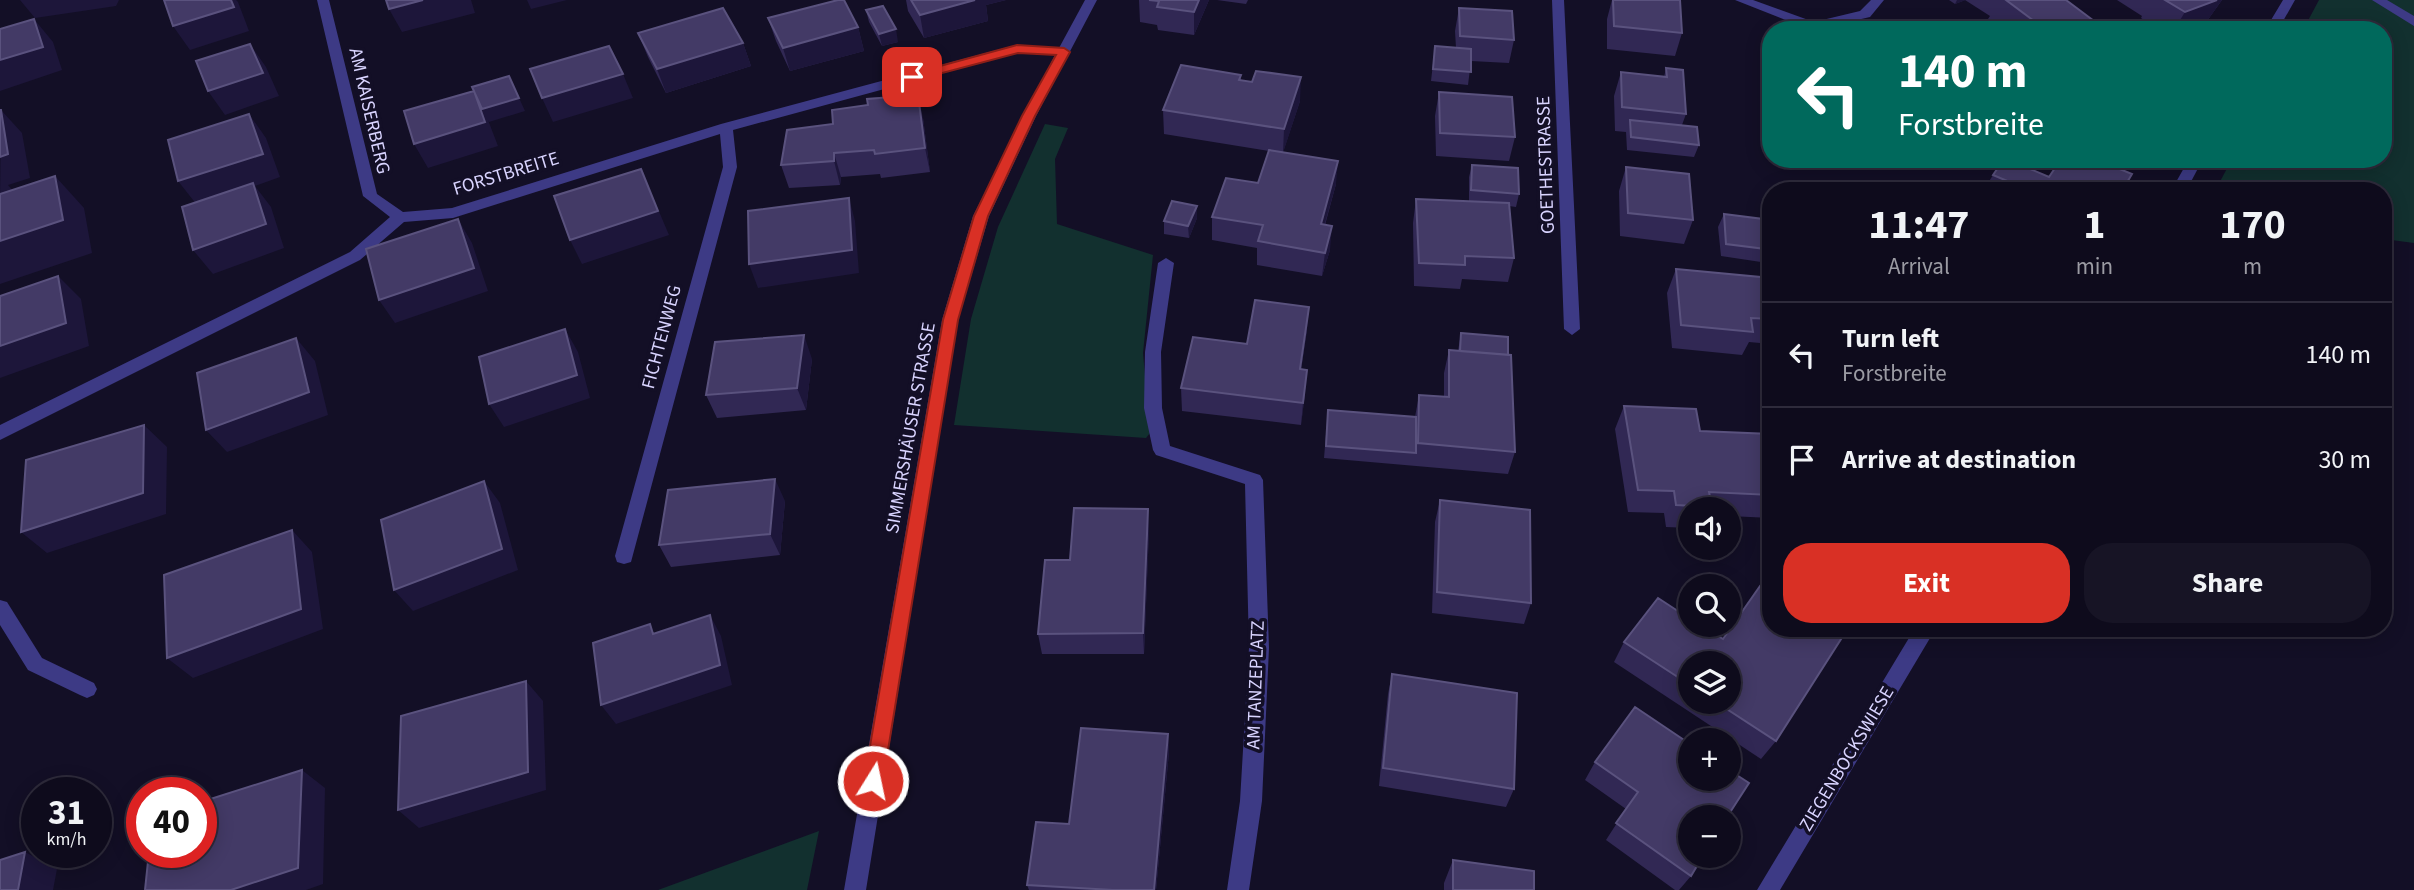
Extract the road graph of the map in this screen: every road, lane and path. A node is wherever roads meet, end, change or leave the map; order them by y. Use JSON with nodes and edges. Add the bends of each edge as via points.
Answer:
{"nodes":[{"id":1,"x":323,"y":0,"type":"edge"},
{"id":2,"x":1091,"y":0,"type":"edge"},
{"id":3,"x":1558,"y":0,"type":"edge"},
{"id":4,"x":1741,"y":0,"type":"edge"},
{"id":5,"x":1878,"y":0,"type":"edge"},
{"id":6,"x":2288,"y":0,"type":"edge"},
{"id":7,"x":2378,"y":0,"type":"edge"},
{"id":8,"x":1800,"y":21,"type":"edge"},
{"id":9,"x":1842,"y":21,"type":"edge"},
{"id":10,"x":2276,"y":21,"type":"edge"},
{"id":11,"x":2414,"y":22,"type":"edge"},
{"id":12,"x":1064,"y":52,"type":"junction"},
{"id":13,"x":726,"y":127,"type":"junction"},
{"id":14,"x":400,"y":217,"type":"junction"},
{"id":15,"x":1166,"y":263,"type":"dead end"},
{"id":16,"x":1572,"y":329,"type":"dead end"},
{"id":17,"x":0,"y":433,"type":"edge"},
{"id":18,"x":624,"y":556,"type":"dead end"},
{"id":19,"x":0,"y":608,"type":"edge"},
{"id":20,"x":1921,"y":637,"type":"edge"},
{"id":21,"x":87,"y":690,"type":"dead end"},
{"id":22,"x":855,"y":890,"type":"edge"},
{"id":23,"x":1238,"y":890,"type":"edge"},
{"id":24,"x":1768,"y":890,"type":"edge"}],
"edges":[{"from":1,"to":14,"type":"street","name":"AM KAISERBERG","via":[[370,196]]},
{"from":2,"to":12,"type":"street","name":"SIMMERSHÄUSER STRASSE"},
{"from":3,"to":16,"type":"street","name":"GOETHESTRASSE"},
{"from":4,"to":8,"type":"street"},
{"from":5,"to":9,"type":"street","via":[[1865,14]]},
{"from":6,"to":10,"type":"street"},
{"from":7,"to":11,"type":"street"},
{"from":12,"to":13,"type":"street","name":"FORSTBREITE","via":[[1017,49]]},
{"from":12,"to":22,"type":"street","name":"SIMMERSHÄUSER STRASSE","via":[[981,216],[950,320]]},
{"from":13,"to":14,"type":"street","name":"FORSTBREITE","via":[[453,212]]},
{"from":13,"to":18,"type":"street","name":"FICHTENWEG","via":[[730,167]]},
{"from":14,"to":17,"type":"street","via":[[355,256]]},
{"from":15,"to":23,"type":"street","name":"AM TANZEPLATZ","via":[[1153,352],[1153,408],[1162,450],[1254,480],[1259,648],[1251,801]]},
{"from":19,"to":21,"type":"street","via":[[35,664]]},
{"from":20,"to":24,"type":"street","name":"ZIEGENBOCKSWIESE"}]}
